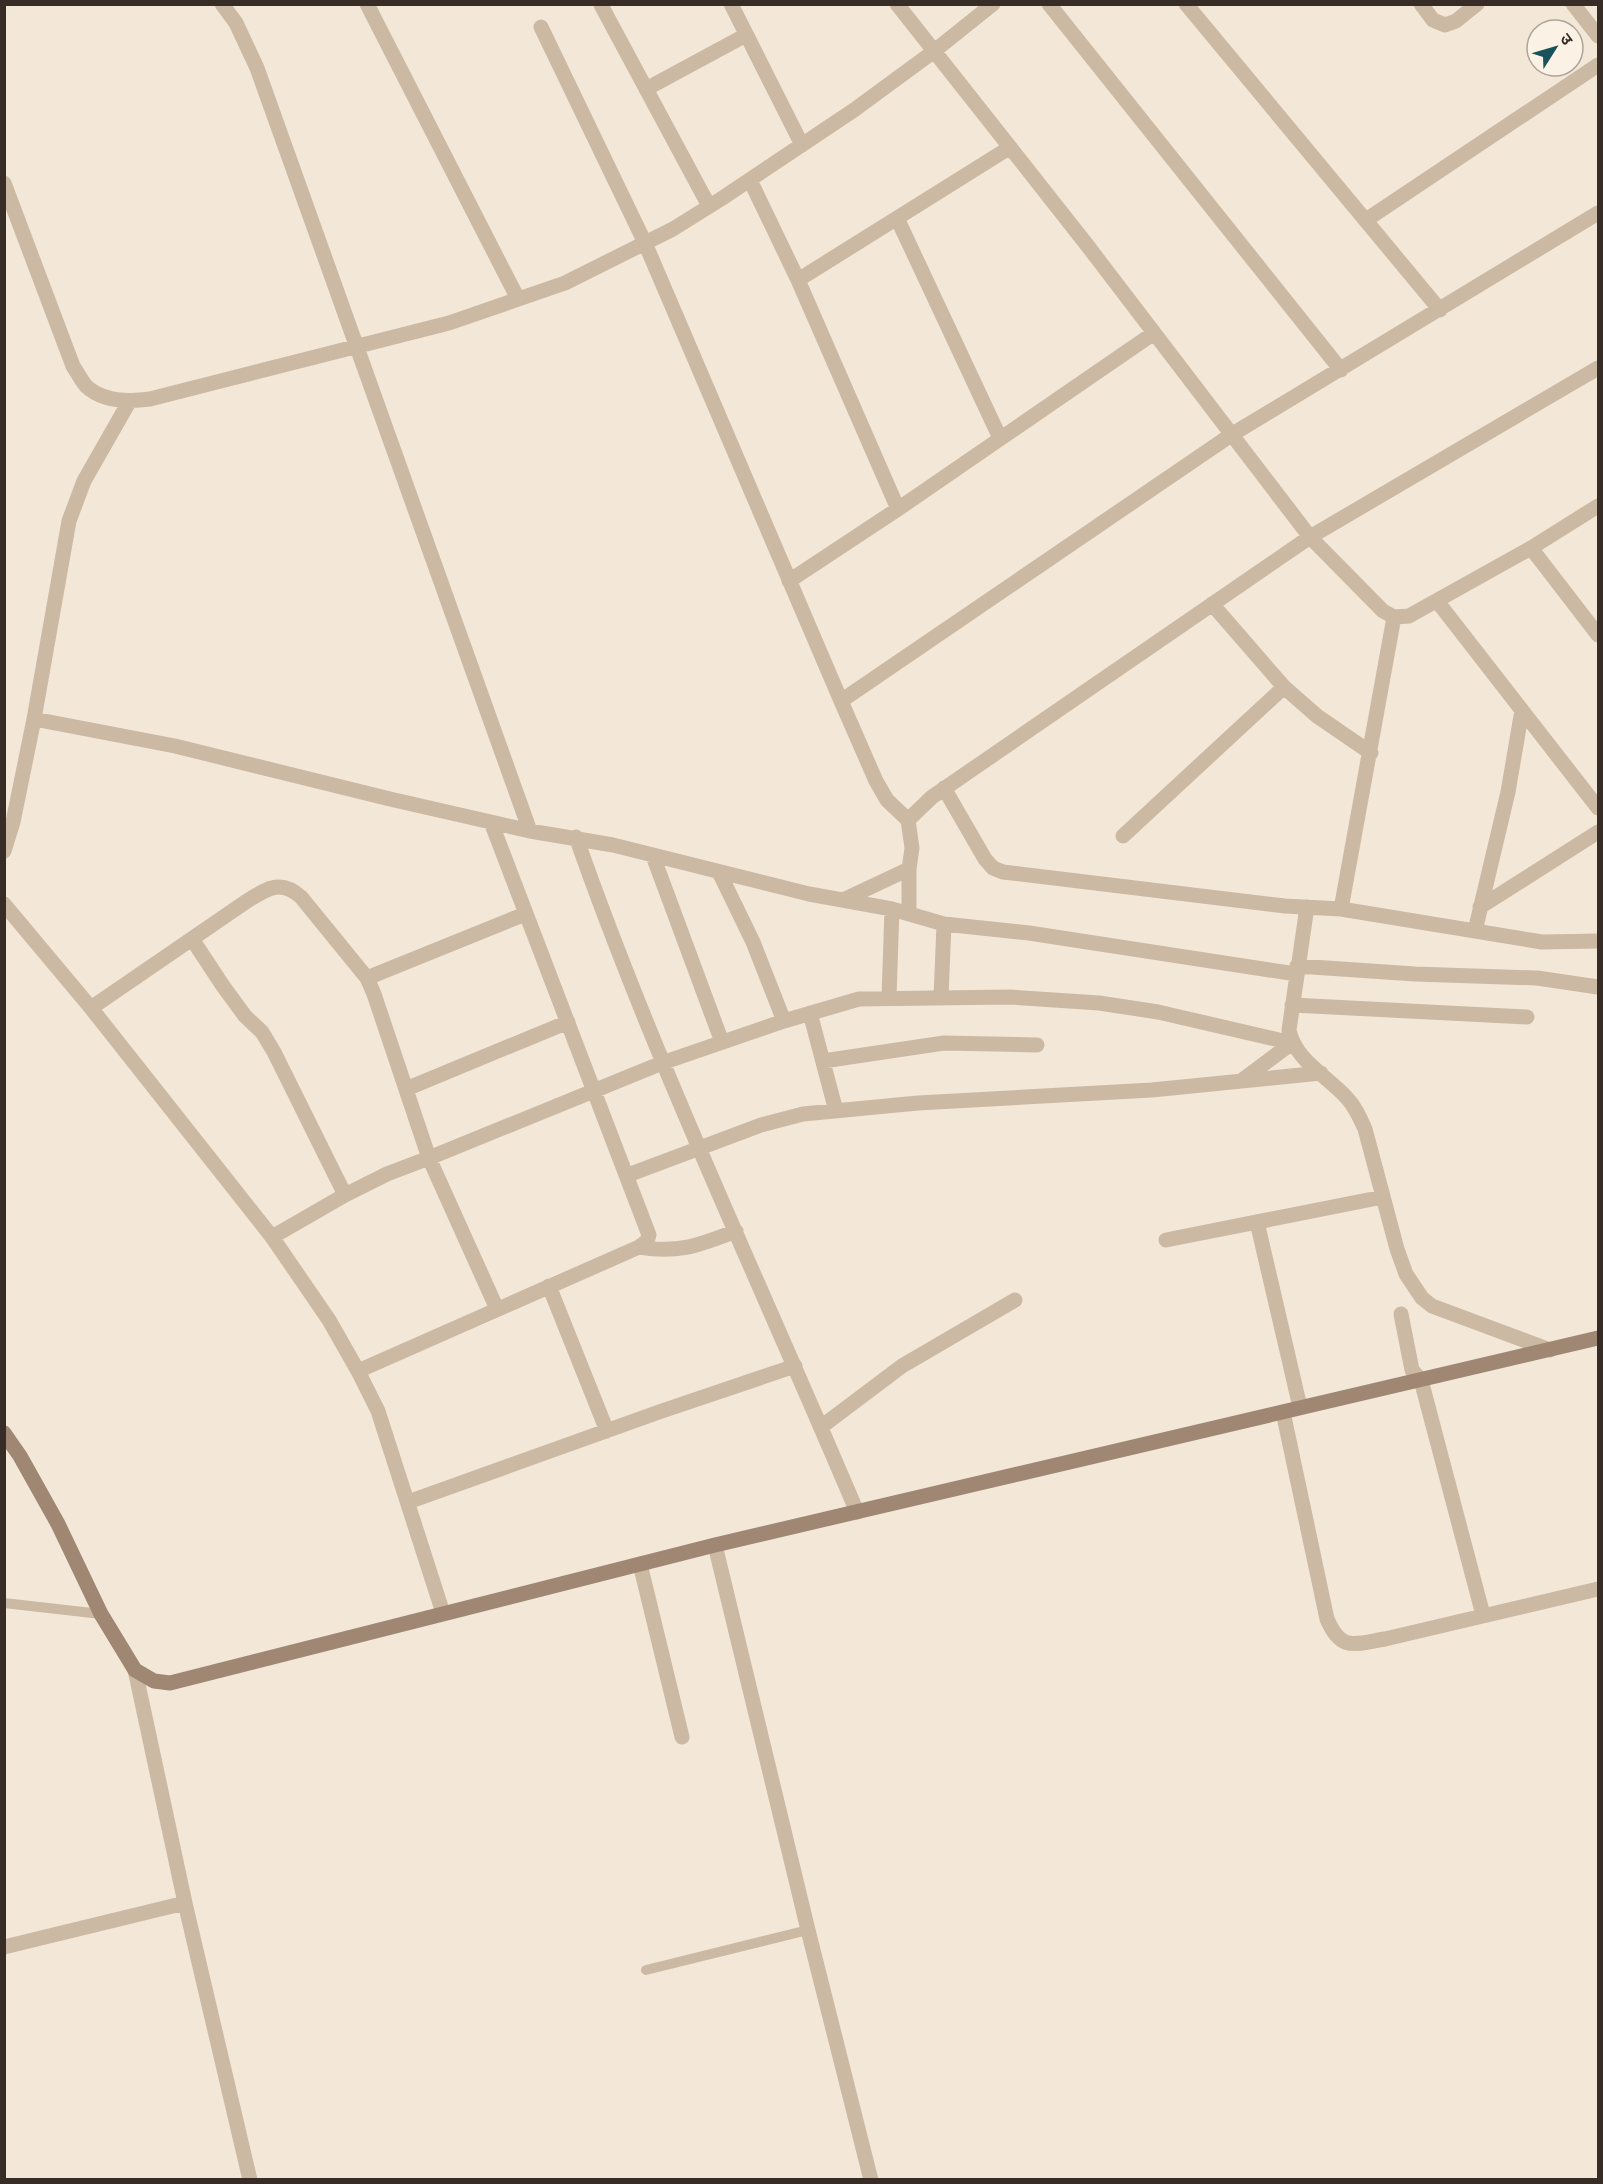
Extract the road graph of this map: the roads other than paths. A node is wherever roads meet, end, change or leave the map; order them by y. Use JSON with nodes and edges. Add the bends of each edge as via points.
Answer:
{"nodes":[{"id":1,"x":367,"y":4,"type":"edge"},
{"id":2,"x":601,"y":4,"type":"edge"},
{"id":3,"x":731,"y":4,"type":"edge"},
{"id":4,"x":897,"y":4,"type":"edge"},
{"id":5,"x":993,"y":4,"type":"edge"},
{"id":6,"x":1048,"y":4,"type":"edge"},
{"id":7,"x":1421,"y":4,"type":"edge"},
{"id":8,"x":1477,"y":4,"type":"edge"},
{"id":9,"x":1573,"y":4,"type":"edge"},
{"id":10,"x":1188,"y":5,"type":"edge"},
{"id":11,"x":230,"y":7,"type":"edge"},
{"id":12,"x":541,"y":27,"type":"dead end"},
{"id":13,"x":746,"y":35,"type":"junction"},
{"id":14,"x":1599,"y":36,"type":"edge"},
{"id":15,"x":933,"y":52,"type":"junction"},
{"id":16,"x":1599,"y":65,"type":"edge"},
{"id":17,"x":646,"y":89,"type":"junction"},
{"id":18,"x":802,"y":145,"type":"junction"},
{"id":19,"x":1009,"y":148,"type":"junction"},
{"id":20,"x":750,"y":180,"type":"junction"},
{"id":21,"x":4,"y":183,"type":"edge"},
{"id":22,"x":709,"y":206,"type":"junction"},
{"id":23,"x":1599,"y":213,"type":"edge"},
{"id":24,"x":897,"y":218,"type":"junction"},
{"id":25,"x":1366,"y":220,"type":"junction"},
{"id":26,"x":645,"y":243,"type":"junction"},
{"id":27,"x":798,"y":280,"type":"junction"},
{"id":28,"x":518,"y":299,"type":"junction"},
{"id":29,"x":1440,"y":310,"type":"junction"},
{"id":30,"x":1154,"y":333,"type":"junction"},
{"id":31,"x":357,"y":347,"type":"junction"},
{"id":32,"x":1599,"y":369,"type":"edge"},
{"id":33,"x":1341,"y":370,"type":"junction"},
{"id":34,"x":129,"y":402,"type":"junction"},
{"id":35,"x":1231,"y":435,"type":"junction"},
{"id":36,"x":1000,"y":438,"type":"junction"},
{"id":37,"x":1599,"y":506,"type":"edge"},
{"id":38,"x":898,"y":509,"type":"junction"},
{"id":39,"x":1310,"y":537,"type":"junction"},
{"id":40,"x":1531,"y":548,"type":"junction"},
{"id":41,"x":789,"y":581,"type":"junction"},
{"id":42,"x":1437,"y":601,"type":"junction"},
{"id":43,"x":1212,"y":604,"type":"junction"},
{"id":44,"x":1394,"y":617,"type":"junction"},
{"id":45,"x":1599,"y":635,"type":"edge"},
{"id":46,"x":1284,"y":687,"type":"junction"},
{"id":47,"x":841,"y":701,"type":"junction"},
{"id":48,"x":1522,"y":710,"type":"junction"},
{"id":49,"x":34,"y":719,"type":"junction"},
{"id":50,"x":1371,"y":753,"type":"junction"},
{"id":51,"x":944,"y":788,"type":"junction"},
{"id":52,"x":1599,"y":808,"type":"edge"},
{"id":53,"x":908,"y":820,"type":"junction"},
{"id":54,"x":491,"y":822,"type":"junction"},
{"id":55,"x":530,"y":831,"type":"junction"},
{"id":56,"x":1599,"y":832,"type":"edge"},
{"id":57,"x":1123,"y":836,"type":"dead end"},
{"id":58,"x":576,"y":837,"type":"junction"},
{"id":59,"x":4,"y":851,"type":"edge"},
{"id":60,"x":653,"y":856,"type":"junction"},
{"id":61,"x":909,"y":869,"type":"junction"},
{"id":62,"x":719,"y":872,"type":"junction"},
{"id":63,"x":843,"y":900,"type":"junction"},
{"id":64,"x":4,"y":904,"type":"edge"},
{"id":65,"x":1308,"y":907,"type":"junction"},
{"id":66,"x":1480,"y":907,"type":"junction"},
{"id":67,"x":892,"y":909,"type":"junction"},
{"id":68,"x":1341,"y":909,"type":"junction"},
{"id":69,"x":525,"y":914,"type":"junction"},
{"id":70,"x":909,"y":914,"type":"junction"},
{"id":71,"x":944,"y":924,"type":"junction"},
{"id":72,"x":1475,"y":931,"type":"junction"},
{"id":73,"x":192,"y":939,"type":"junction"},
{"id":74,"x":1599,"y":941,"type":"edge"},
{"id":75,"x":1297,"y":970,"type":"junction"},
{"id":76,"x":367,"y":978,"type":"junction"},
{"id":77,"x":1599,"y":987,"type":"edge"},
{"id":78,"x":889,"y":997,"type":"junction"},
{"id":79,"x":940,"y":997,"type":"junction"},
{"id":80,"x":1292,"y":1005,"type":"junction"},
{"id":81,"x":91,"y":1008,"type":"junction"},
{"id":82,"x":810,"y":1013,"type":"junction"},
{"id":83,"x":1527,"y":1017,"type":"dead end"},
{"id":84,"x":784,"y":1021,"type":"junction"},
{"id":85,"x":568,"y":1022,"type":"junction"},
{"id":86,"x":722,"y":1042,"type":"junction"},
{"id":87,"x":1292,"y":1043,"type":"junction"},
{"id":88,"x":1037,"y":1045,"type":"dead end"},
{"id":89,"x":823,"y":1061,"type":"junction"},
{"id":90,"x":662,"y":1063,"type":"junction"},
{"id":91,"x":1321,"y":1073,"type":"junction"},
{"id":92,"x":1241,"y":1081,"type":"junction"},
{"id":93,"x":406,"y":1089,"type":"junction"},
{"id":94,"x":594,"y":1090,"type":"junction"},
{"id":95,"x":836,"y":1111,"type":"junction"},
{"id":96,"x":698,"y":1148,"type":"junction"},
{"id":97,"x":429,"y":1158,"type":"junction"},
{"id":98,"x":628,"y":1175,"type":"junction"},
{"id":99,"x":345,"y":1195,"type":"junction"},
{"id":100,"x":1383,"y":1197,"type":"junction"},
{"id":101,"x":1257,"y":1222,"type":"junction"},
{"id":102,"x":736,"y":1231,"type":"junction"},
{"id":103,"x":272,"y":1237,"type":"junction"},
{"id":104,"x":1166,"y":1240,"type":"dead end"},
{"id":105,"x":639,"y":1247,"type":"junction"},
{"id":106,"x":549,"y":1286,"type":"junction"},
{"id":107,"x":1015,"y":1300,"type":"dead end"},
{"id":108,"x":497,"y":1309,"type":"junction"},
{"id":109,"x":1401,"y":1314,"type":"dead end"},
{"id":110,"x":1599,"y":1338,"type":"edge"},
{"id":111,"x":1550,"y":1350,"type":"junction"},
{"id":112,"x":795,"y":1366,"type":"junction"},
{"id":113,"x":358,"y":1371,"type":"junction"},
{"id":114,"x":1420,"y":1380,"type":"junction"},
{"id":115,"x":1300,"y":1407,"type":"junction"},
{"id":116,"x":1283,"y":1412,"type":"junction"},
{"id":117,"x":821,"y":1427,"type":"junction"},
{"id":118,"x":607,"y":1431,"type":"junction"},
{"id":119,"x":4,"y":1433,"type":"edge"},
{"id":120,"x":408,"y":1502,"type":"junction"},
{"id":121,"x":856,"y":1512,"type":"junction"},
{"id":122,"x":716,"y":1545,"type":"junction"},
{"id":123,"x":639,"y":1564,"type":"junction"},
{"id":124,"x":1599,"y":1589,"type":"edge"},
{"id":125,"x":4,"y":1603,"type":"edge"},
{"id":126,"x":443,"y":1613,"type":"junction"},
{"id":127,"x":101,"y":1614,"type":"junction"},
{"id":128,"x":1483,"y":1615,"type":"junction"},
{"id":129,"x":135,"y":1670,"type":"junction"},
{"id":130,"x":682,"y":1737,"type":"dead end"},
{"id":131,"x":185,"y":1903,"type":"junction"},
{"id":132,"x":808,"y":1930,"type":"junction"},
{"id":133,"x":4,"y":1947,"type":"edge"},
{"id":134,"x":646,"y":1970,"type":"dead end"},
{"id":135,"x":250,"y":2180,"type":"edge"},
{"id":136,"x":871,"y":2180,"type":"edge"}],
"edges":[{"from":1,"to":28,"type":"street"},
{"from":2,"to":17,"type":"street"},
{"from":3,"to":13,"type":"street"},
{"from":4,"to":15,"type":"street"},
{"from":5,"to":15,"type":"street"},
{"from":6,"to":33,"type":"street"},
{"from":7,"to":8,"type":"street","via":[[1434,20],[1445,25]]},
{"from":9,"to":14,"type":"street"},
{"from":10,"to":25,"type":"street"},
{"from":11,"to":31,"type":"street","via":[[257,68]]},
{"from":12,"to":26,"type":"street"},
{"from":13,"to":17,"type":"street"},
{"from":13,"to":18,"type":"street"},
{"from":15,"to":18,"type":"street"},
{"from":15,"to":19,"type":"street"},
{"from":16,"to":25,"type":"street"},
{"from":17,"to":22,"type":"street"},
{"from":18,"to":20,"type":"street"},
{"from":19,"to":24,"type":"street"},
{"from":19,"to":30,"type":"street"},
{"from":20,"to":22,"type":"street"},
{"from":20,"to":27,"type":"street"},
{"from":21,"to":34,"type":"street","via":[[72,366],[87,386],[111,399]]},
{"from":22,"to":26,"type":"street"},
{"from":23,"to":29,"type":"street"},
{"from":24,"to":27,"type":"street"},
{"from":24,"to":36,"type":"street"},
{"from":25,"to":29,"type":"street"},
{"from":26,"to":28,"type":"street","via":[[565,283]]},
{"from":26,"to":41,"type":"street"},
{"from":27,"to":38,"type":"street"},
{"from":28,"to":31,"type":"street","via":[[449,323]]},
{"from":29,"to":33,"type":"street"},
{"from":30,"to":35,"type":"street"},
{"from":30,"to":36,"type":"street"},
{"from":31,"to":34,"type":"street"},
{"from":31,"to":55,"type":"street"},
{"from":32,"to":39,"type":"street"},
{"from":33,"to":35,"type":"street"},
{"from":34,"to":49,"type":"street","via":[[84,482],[69,521]]},
{"from":35,"to":39,"type":"street"},
{"from":35,"to":47,"type":"street"},
{"from":36,"to":38,"type":"street"},
{"from":37,"to":40,"type":"street"},
{"from":38,"to":41,"type":"street"},
{"from":39,"to":43,"type":"street"},
{"from":39,"to":44,"type":"street","via":[[1372,601]]},
{"from":40,"to":42,"type":"street"},
{"from":40,"to":45,"type":"street"},
{"from":41,"to":47,"type":"street"},
{"from":42,"to":44,"type":"street","via":[[1409,616]]},
{"from":42,"to":48,"type":"street"},
{"from":43,"to":46,"type":"street"},
{"from":43,"to":51,"type":"street"},
{"from":44,"to":50,"type":"street"},
{"from":46,"to":50,"type":"street","via":[[1317,716]]},
{"from":46,"to":57,"type":"street"},
{"from":47,"to":53,"type":"street","via":[[876,781],[887,800]]},
{"from":48,"to":52,"type":"street"},
{"from":48,"to":66,"type":"street","via":[[1508,792]]},
{"from":49,"to":54,"type":"street","via":[[175,746]]},
{"from":49,"to":59,"type":"street"},
{"from":50,"to":68,"type":"street"},
{"from":51,"to":53,"type":"street"},
{"from":51,"to":65,"type":"street","via":[[984,859],[1003,872]]},
{"from":53,"to":61,"type":"street","via":[[912,848]]},
{"from":54,"to":55,"type":"street"},
{"from":54,"to":69,"type":"street"},
{"from":55,"to":58,"type":"street"},
{"from":56,"to":66,"type":"street"},
{"from":58,"to":60,"type":"street"},
{"from":58,"to":90,"type":"street"},
{"from":60,"to":62,"type":"street"},
{"from":60,"to":86,"type":"street"},
{"from":61,"to":63,"type":"street"},
{"from":61,"to":70,"type":"street"},
{"from":62,"to":63,"type":"street"},
{"from":62,"to":84,"type":"street","via":[[753,942]]},
{"from":63,"to":67,"type":"street"},
{"from":64,"to":81,"type":"street"},
{"from":65,"to":68,"type":"street"},
{"from":65,"to":75,"type":"street"},
{"from":66,"to":72,"type":"street"},
{"from":67,"to":70,"type":"street"},
{"from":67,"to":78,"type":"street"},
{"from":68,"to":72,"type":"street"},
{"from":69,"to":76,"type":"street"},
{"from":69,"to":85,"type":"street"},
{"from":70,"to":71,"type":"street"},
{"from":71,"to":75,"type":"street"},
{"from":71,"to":79,"type":"street"},
{"from":72,"to":74,"type":"street","via":[[1542,942]]},
{"from":73,"to":76,"type":"street","via":[[267,889],[291,888]]},
{"from":73,"to":81,"type":"street"},
{"from":73,"to":99,"type":"street","via":[[274,1052]]},
{"from":75,"to":77,"type":"street","via":[[1537,978]]},
{"from":75,"to":80,"type":"street"},
{"from":76,"to":93,"type":"street"},
{"from":78,"to":79,"type":"street"},
{"from":78,"to":82,"type":"street","via":[[859,999]]},
{"from":79,"to":87,"type":"street","via":[[1099,1004],[1158,1012]]},
{"from":80,"to":83,"type":"street"},
{"from":80,"to":87,"type":"street"},
{"from":81,"to":103,"type":"street"},
{"from":82,"to":84,"type":"street"},
{"from":82,"to":89,"type":"street"},
{"from":84,"to":86,"type":"street"},
{"from":85,"to":93,"type":"street"},
{"from":85,"to":94,"type":"street"},
{"from":86,"to":90,"type":"street"},
{"from":87,"to":91,"type":"street"},
{"from":87,"to":92,"type":"street"},
{"from":88,"to":89,"type":"street","via":[[944,1043]]},
{"from":89,"to":95,"type":"street"},
{"from":90,"to":94,"type":"street"},
{"from":90,"to":96,"type":"street"},
{"from":91,"to":92,"type":"street"},
{"from":91,"to":100,"type":"street","via":[[1346,1096],[1360,1116]]},
{"from":92,"to":95,"type":"street"},
{"from":93,"to":97,"type":"street"},
{"from":94,"to":97,"type":"street"},
{"from":94,"to":98,"type":"street"},
{"from":95,"to":96,"type":"street","via":[[802,1114]]},
{"from":96,"to":98,"type":"street"},
{"from":96,"to":102,"type":"street"},
{"from":97,"to":99,"type":"street"},
{"from":97,"to":108,"type":"street"},
{"from":98,"to":105,"type":"street","via":[[649,1235]]},
{"from":99,"to":103,"type":"street"},
{"from":100,"to":101,"type":"street"},
{"from":100,"to":111,"type":"street","via":[[1406,1274],[1422,1299]]},
{"from":101,"to":104,"type":"street"},
{"from":101,"to":115,"type":"street"},
{"from":102,"to":105,"type":"street","via":[[674,1250]]},
{"from":102,"to":112,"type":"street"},
{"from":103,"to":113,"type":"street","via":[[329,1320]]},
{"from":105,"to":106,"type":"street"},
{"from":106,"to":108,"type":"street"},
{"from":106,"to":118,"type":"street"},
{"from":107,"to":117,"type":"street","via":[[902,1366]]},
{"from":108,"to":113,"type":"street"},
{"from":109,"to":114,"type":"street","via":[[1412,1370]]},
{"from":110,"to":111,"type":"street"},
{"from":111,"to":114,"type":"street"},
{"from":112,"to":117,"type":"street"},
{"from":112,"to":118,"type":"street"},
{"from":113,"to":120,"type":"street","via":[[378,1412]]},
{"from":114,"to":115,"type":"street"},
{"from":114,"to":128,"type":"street"},
{"from":115,"to":116,"type":"street"},
{"from":116,"to":121,"type":"street"},
{"from":116,"to":128,"type":"street","via":[[1327,1619],[1337,1640],[1359,1644]]},
{"from":117,"to":121,"type":"street"},
{"from":118,"to":120,"type":"street"},
{"from":119,"to":127,"type":"street","via":[[58,1524]]},
{"from":120,"to":126,"type":"street"},
{"from":121,"to":122,"type":"street"},
{"from":122,"to":123,"type":"street"},
{"from":122,"to":132,"type":"street"},
{"from":123,"to":126,"type":"street"},
{"from":123,"to":130,"type":"street"},
{"from":124,"to":128,"type":"street"},
{"from":125,"to":127,"type":"lane"},
{"from":126,"to":129,"type":"street","via":[[170,1683],[154,1681]]},
{"from":127,"to":129,"type":"street"},
{"from":129,"to":131,"type":"street"},
{"from":131,"to":133,"type":"street"},
{"from":131,"to":135,"type":"street"},
{"from":132,"to":134,"type":"lane"},
{"from":132,"to":136,"type":"street"}]}
